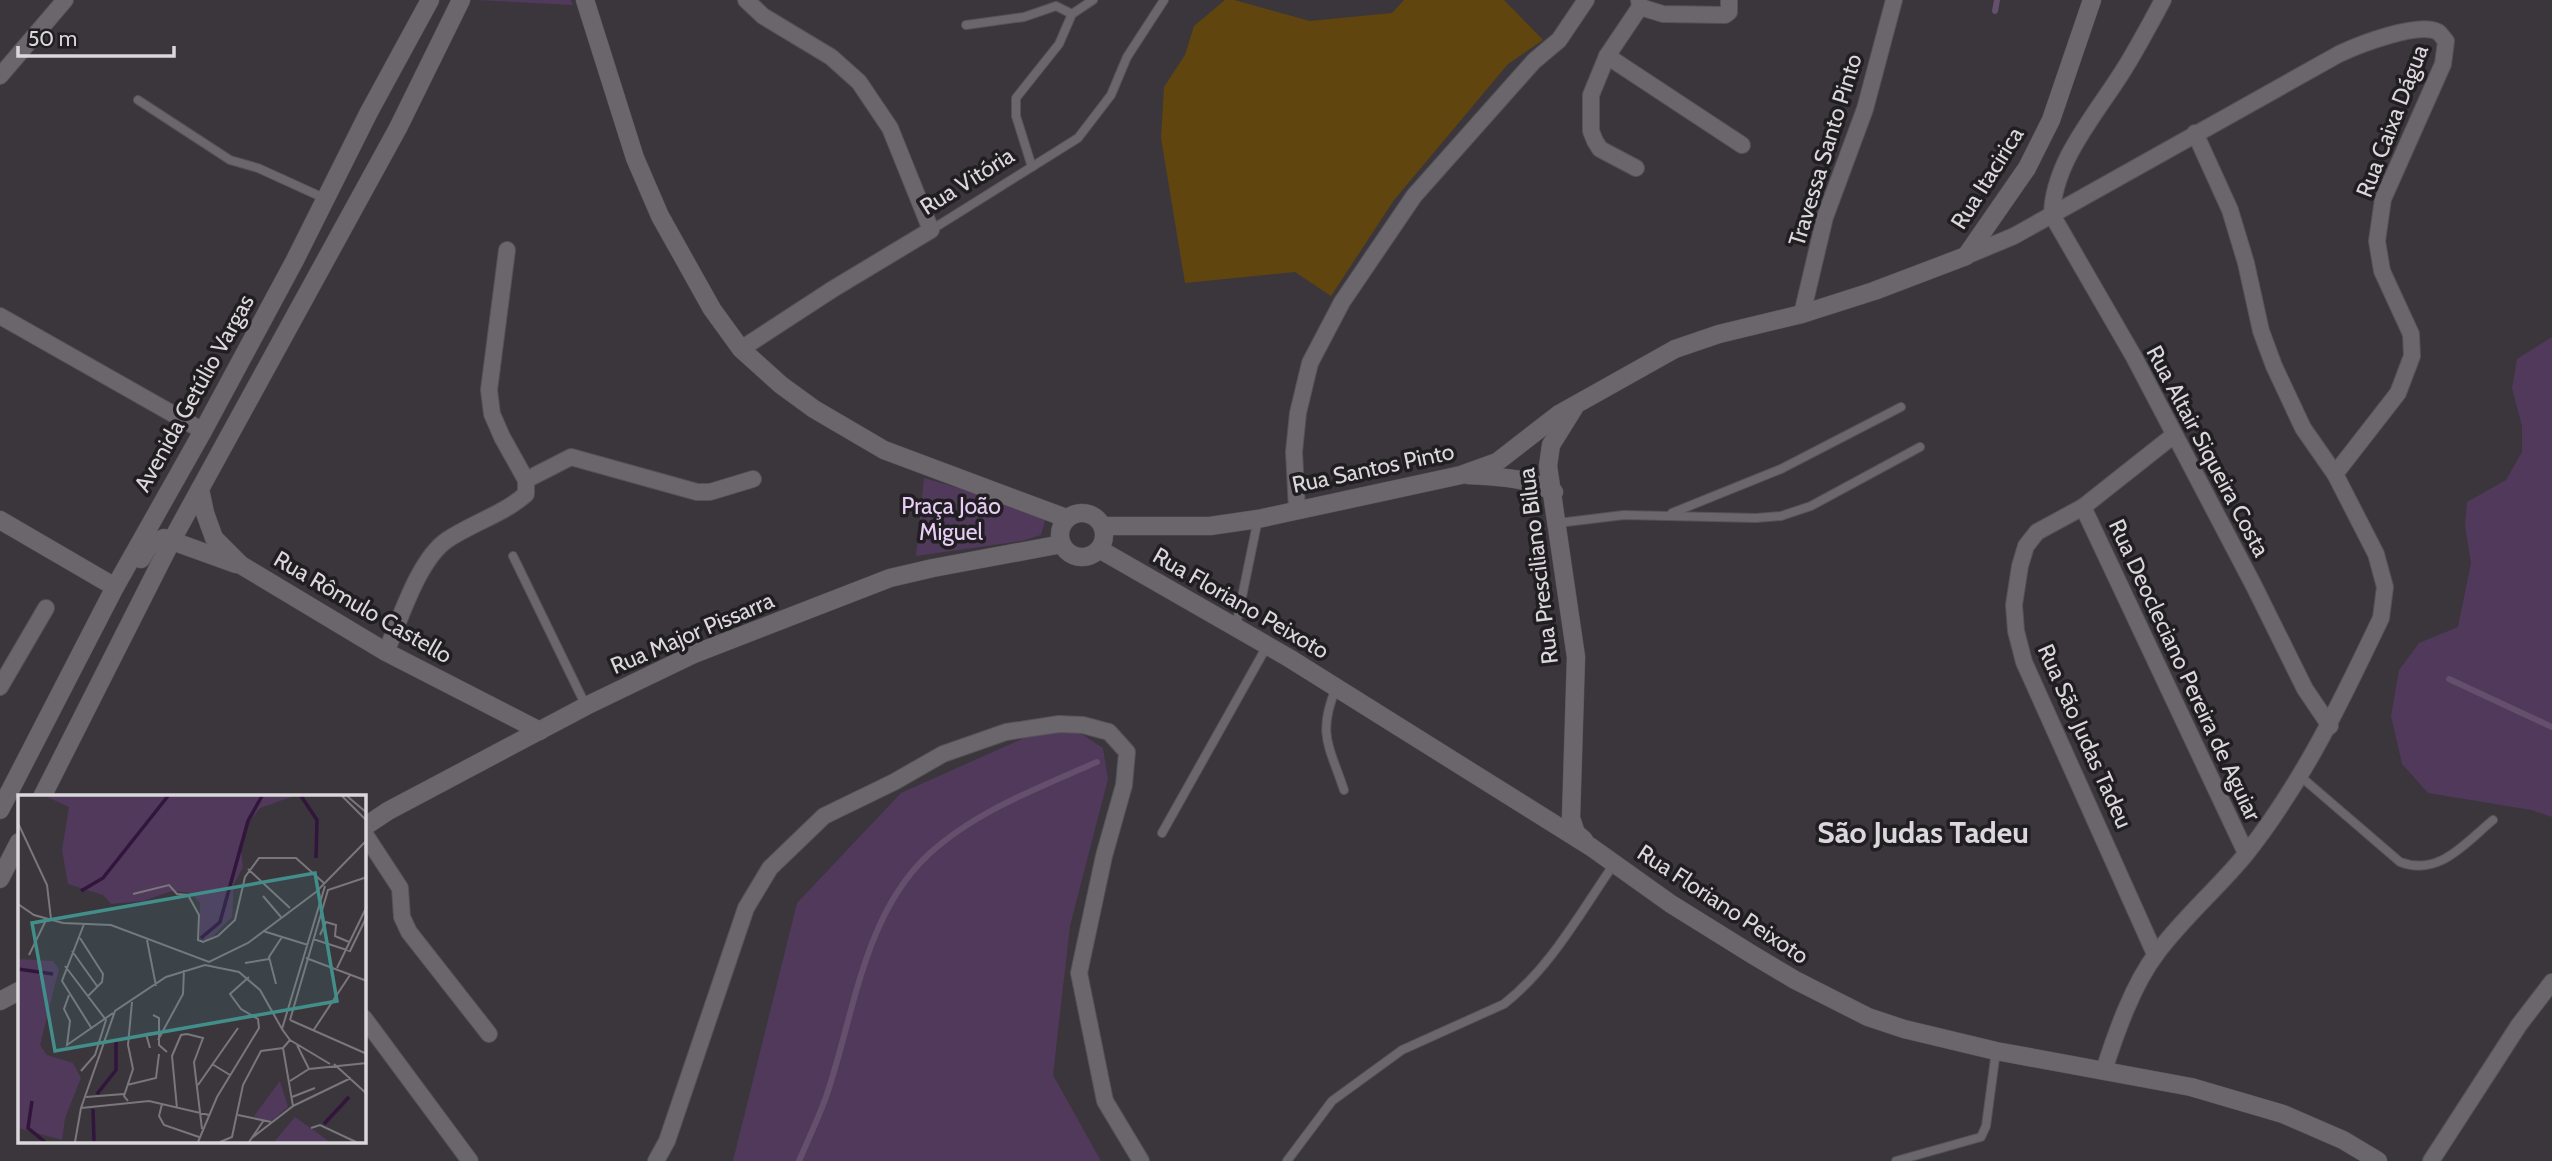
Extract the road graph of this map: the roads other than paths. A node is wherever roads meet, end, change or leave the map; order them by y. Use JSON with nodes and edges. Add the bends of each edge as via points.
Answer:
{"nodes":[{"id":1,"x":65,"y":0,"type":"edge"},
{"id":2,"x":430,"y":0,"type":"edge"},
{"id":3,"x":461,"y":0,"type":"edge"},
{"id":4,"x":585,"y":0,"type":"edge"},
{"id":5,"x":746,"y":0,"type":"edge"},
{"id":6,"x":1093,"y":0,"type":"edge"},
{"id":7,"x":1164,"y":0,"type":"edge"},
{"id":8,"x":1586,"y":0,"type":"edge"},
{"id":9,"x":1729,"y":0,"type":"edge"},
{"id":10,"x":1894,"y":0,"type":"edge"},
{"id":11,"x":2092,"y":0,"type":"edge"},
{"id":12,"x":2163,"y":0,"type":"edge"},
{"id":13,"x":1639,"y":4,"type":"edge"},
{"id":14,"x":1072,"y":14,"type":"junction"},
{"id":15,"x":966,"y":25,"type":"dead end"},
{"id":16,"x":1606,"y":56,"type":"junction"},
{"id":17,"x":0,"y":76,"type":"edge"},
{"id":18,"x":138,"y":100,"type":"dead end"},
{"id":19,"x":369,"y":113,"type":"junction"},
{"id":20,"x":398,"y":128,"type":"junction"},
{"id":21,"x":2194,"y":133,"type":"junction"},
{"id":22,"x":1742,"y":145,"type":"dead end"},
{"id":23,"x":1032,"y":167,"type":"junction"},
{"id":24,"x":1636,"y":168,"type":"dead end"},
{"id":25,"x":326,"y":199,"type":"junction"},
{"id":26,"x":2052,"y":215,"type":"junction"},
{"id":27,"x":931,"y":230,"type":"junction"},
{"id":28,"x":507,"y":250,"type":"dead end"},
{"id":29,"x":1966,"y":256,"type":"junction"},
{"id":30,"x":1802,"y":314,"type":"junction"},
{"id":31,"x":0,"y":317,"type":"edge"},
{"id":32,"x":741,"y":349,"type":"junction"},
{"id":33,"x":1576,"y":405,"type":"junction"},
{"id":34,"x":1901,"y":407,"type":"dead end"},
{"id":35,"x":203,"y":431,"type":"junction"},
{"id":36,"x":2174,"y":435,"type":"junction"},
{"id":37,"x":1920,"y":447,"type":"dead end"},
{"id":38,"x":2335,"y":474,"type":"junction"},
{"id":39,"x":1461,"y":475,"type":"junction"},
{"id":40,"x":753,"y":479,"type":"dead end"},
{"id":41,"x":526,"y":480,"type":"junction"},
{"id":42,"x":200,"y":489,"type":"junction"},
{"id":43,"x":1554,"y":492,"type":"junction"},
{"id":44,"x":2083,"y":507,"type":"junction"},
{"id":45,"x":1297,"y":509,"type":"junction"},
{"id":46,"x":1667,"y":515,"type":"junction"},
{"id":47,"x":1066,"y":518,"type":"junction"},
{"id":48,"x":1258,"y":519,"type":"junction"},
{"id":49,"x":0,"y":520,"type":"edge"},
{"id":50,"x":1558,"y":523,"type":"junction"},
{"id":51,"x":1103,"y":526,"type":"junction"},
{"id":52,"x":172,"y":540,"type":"junction"},
{"id":53,"x":1062,"y":544,"type":"junction"},
{"id":54,"x":1099,"y":549,"type":"junction"},
{"id":55,"x":513,"y":556,"type":"dead end"},
{"id":56,"x":241,"y":565,"type":"junction"},
{"id":57,"x":115,"y":587,"type":"junction"},
{"id":58,"x":46,"y":608,"type":"dead end"},
{"id":59,"x":1235,"y":627,"type":"junction"},
{"id":60,"x":1268,"y":646,"type":"junction"},
{"id":61,"x":386,"y":652,"type":"junction"},
{"id":62,"x":0,"y":687,"type":"edge"},
{"id":63,"x":1336,"y":688,"type":"junction"},
{"id":64,"x":586,"y":706,"type":"junction"},
{"id":65,"x":502,"y":713,"type":"junction"},
{"id":66,"x":2330,"y":726,"type":"junction"},
{"id":67,"x":540,"y":732,"type":"junction"},
{"id":68,"x":500,"y":752,"type":"junction"},
{"id":69,"x":2300,"y":776,"type":"junction"},
{"id":70,"x":1572,"y":788,"type":"junction"},
{"id":71,"x":1344,"y":790,"type":"dead end"},
{"id":72,"x":43,"y":795,"type":"edge"},
{"id":73,"x":0,"y":810,"type":"edge"},
{"id":74,"x":1531,"y":810,"type":"junction"},
{"id":75,"x":2493,"y":820,"type":"dead end"},
{"id":76,"x":366,"y":826,"type":"edge"},
{"id":77,"x":1162,"y":833,"type":"dead end"},
{"id":78,"x":366,"y":836,"type":"edge"},
{"id":79,"x":18,"y":844,"type":"edge"},
{"id":80,"x":1591,"y":847,"type":"junction"},
{"id":81,"x":2246,"y":853,"type":"junction"},
{"id":82,"x":1614,"y":863,"type":"junction"},
{"id":83,"x":0,"y":879,"type":"edge"},
{"id":84,"x":2155,"y":954,"type":"junction"},
{"id":85,"x":2552,"y":982,"type":"edge"},
{"id":86,"x":366,"y":1021,"type":"edge"},
{"id":87,"x":489,"y":1034,"type":"dead end"},
{"id":88,"x":1996,"y":1051,"type":"junction"},
{"id":89,"x":2104,"y":1070,"type":"junction"},
{"id":90,"x":470,"y":1161,"type":"edge"},
{"id":91,"x":656,"y":1161,"type":"edge"},
{"id":92,"x":1141,"y":1161,"type":"edge"},
{"id":93,"x":1287,"y":1161,"type":"edge"},
{"id":94,"x":1896,"y":1161,"type":"edge"},
{"id":95,"x":2378,"y":1161,"type":"edge"},
{"id":96,"x":2431,"y":1161,"type":"edge"}],
"edges":[{"from":1,"to":17,"type":"street"},
{"from":2,"to":19,"type":"street","name":"Avenida Getúlio Vargas"},
{"from":3,"to":20,"type":"street"},
{"from":4,"to":32,"type":"street","via":[[635,158],[660,216],[712,309]]},
{"from":5,"to":27,"type":"street","via":[[763,16],[831,57],[859,82],[890,128]]},
{"from":6,"to":14,"type":"lane"},
{"from":7,"to":23,"type":"lane","name":"Rua Vitória","via":[[1127,57],[1111,95],[1090,123],[1078,138]]},
{"from":8,"to":45,"type":"street","via":[[1559,40],[1534,61],[1414,196],[1342,303],[1310,363],[1298,413],[1294,452]]},
{"from":9,"to":13,"type":"street","via":[[1725,15],[1663,14]]},
{"from":10,"to":30,"type":"street","name":"Travessa Santo Pinto","via":[[1865,108],[1825,217]]},
{"from":11,"to":29,"type":"street","name":"Rua Itacirica","via":[[2051,120],[2027,168]]},
{"from":12,"to":26,"type":"street","via":[[2059,177]]},
{"from":13,"to":16,"type":"street"},
{"from":14,"to":15,"type":"lane","via":[[1056,6],[1024,17]]},
{"from":14,"to":23,"type":"lane","via":[[1059,44],[1016,98],[1016,116]]},
{"from":16,"to":22,"type":"street"},
{"from":16,"to":24,"type":"street","via":[[1591,95],[1591,131],[1600,149]]},
{"from":18,"to":25,"type":"lane","via":[[230,160]]},
{"from":19,"to":20,"type":"street"},
{"from":19,"to":25,"type":"street","name":"Avenida Getúlio Vargas"},
{"from":20,"to":42,"type":"street"},
{"from":21,"to":26,"type":"street","name":"Rua Caixa Dágua"},
{"from":21,"to":38,"type":"street","via":[[2230,210],[2274,366],[2303,428]]},
{"from":21,"to":38,"type":"street","name":"Rua Caixa Dágua","via":[[2369,40],[2425,29],[2437,31],[2446,40],[2443,64],[2383,199],[2377,241],[2382,271],[2411,334],[2412,356],[2398,393]]},
{"from":23,"to":27,"type":"lane","name":"Rua Vitória"},
{"from":25,"to":35,"type":"street","name":"Avenida Getúlio Vargas"},
{"from":26,"to":29,"type":"street","name":"Rua Caixa Dágua"},
{"from":26,"to":36,"type":"street","name":"Rua Altair Siqueira Costa"},
{"from":27,"to":32,"type":"street","name":"Rua Vitória"},
{"from":28,"to":41,"type":"street","via":[[489,390],[492,414]]},
{"from":29,"to":30,"type":"street","name":"Rua Itacirica"},
{"from":30,"to":33,"type":"street","via":[[1675,349]]},
{"from":31,"to":35,"type":"street"},
{"from":32,"to":47,"type":"street","via":[[814,410],[884,450]]},
{"from":33,"to":39,"type":"street","name":"Rua Santos Pinto","via":[[1496,462]]},
{"from":33,"to":43,"type":"street","name":"Rua Presciliano Bilua","via":[[1551,445],[1548,466]]},
{"from":34,"to":46,"type":"lane","via":[[1781,469]]},
{"from":35,"to":57,"type":"street","name":"Avenida Getúlio Vargas"},
{"from":36,"to":44,"type":"street","name":"Rua São Judas Tadeu"},
{"from":36,"to":66,"type":"street","name":"Rua Altair Siqueira Costa","via":[[2305,689]]},
{"from":37,"to":46,"type":"lane","via":[[1811,506],[1781,516]]},
{"from":38,"to":66,"type":"street","via":[[2376,554],[2385,587],[2381,618]]},
{"from":39,"to":43,"type":"street","via":[[1519,478]]},
{"from":39,"to":45,"type":"street","name":"Rua Santos Pinto"},
{"from":40,"to":41,"type":"street","via":[[697,492],[571,457]]},
{"from":41,"to":61,"type":"street","via":[[526,494],[521,499],[434,552]]},
{"from":42,"to":52,"type":"street"},
{"from":42,"to":56,"type":"street","name":"Rua Rômulo Castello","via":[[214,538]]},
{"from":43,"to":50,"type":"street","name":"Rua Presciliano Bilua"},
{"from":44,"to":81,"type":"street","name":"Rua Deocleciano Pereira de Aguiar"},
{"from":44,"to":84,"type":"street","name":"Rua São Judas Tadeu","via":[[2037,532],[2026,545],[2014,605],[2016,631],[2024,662]]},
{"from":45,"to":48,"type":"street","name":"Rua Santos Pinto"},
{"from":46,"to":50,"type":"lane"},
{"from":47,"to":51,"type":"street","via":[[1079,512],[1093,515]]},
{"from":47,"to":53,"type":"street","via":[[1059,535]]},
{"from":48,"to":51,"type":"street","name":"Rua Santos Pinto","via":[[1210,526]]},
{"from":48,"to":59,"type":"lane"},
{"from":49,"to":57,"type":"street"},
{"from":50,"to":70,"type":"street","name":"Rua Presciliano Bilua","via":[[1576,657]]},
{"from":51,"to":54,"type":"street"},
{"from":52,"to":56,"type":"street"},
{"from":52,"to":57,"type":"street","via":[[150,544]]},
{"from":52,"to":72,"type":"street"},
{"from":53,"to":54,"type":"street","via":[[1079,557]]},
{"from":53,"to":64,"type":"street","name":"Rua Major Pissarra","via":[[890,578],[694,654]]},
{"from":54,"to":59,"type":"street","name":"Rua Floriano Peixoto"},
{"from":55,"to":64,"type":"lane"},
{"from":56,"to":61,"type":"street","name":"Rua Rômulo Castello"},
{"from":57,"to":73,"type":"street","name":"Avenida Getúlio Vargas"},
{"from":58,"to":62,"type":"street"},
{"from":59,"to":60,"type":"street","name":"Rua Floriano Peixoto"},
{"from":60,"to":63,"type":"street","name":"Rua Floriano Peixoto"},
{"from":60,"to":77,"type":"lane"},
{"from":61,"to":65,"type":"street","name":"Rua Rômulo Castello"},
{"from":63,"to":71,"type":"lane","via":[[1325,724],[1326,738]]},
{"from":63,"to":74,"type":"street","name":"Rua Floriano Peixoto"},
{"from":64,"to":67,"type":"street","name":"Rua Major Pissarra"},
{"from":65,"to":67,"type":"street","name":"Rua Rômulo Castello"},
{"from":65,"to":68,"type":"street","via":[[509,734]]},
{"from":66,"to":69,"type":"street"},
{"from":67,"to":68,"type":"street","name":"Rua Major Pissarra"},
{"from":68,"to":76,"type":"street","name":"Rua Major Pissarra"},
{"from":69,"to":75,"type":"lane","via":[[2400,862],[2412,867],[2428,867],[2451,856]]},
{"from":69,"to":81,"type":"street"},
{"from":70,"to":74,"type":"street","via":[[1552,811]]},
{"from":70,"to":80,"type":"street","name":"Rua Presciliano Bilua","via":[[1573,826]]},
{"from":74,"to":80,"type":"street","name":"Rua Floriano Peixoto"},
{"from":78,"to":87,"type":"street","via":[[400,888],[402,917],[409,932]]},
{"from":79,"to":83,"type":"street"},
{"from":80,"to":82,"type":"street","name":"Rua Floriano Peixoto"},
{"from":81,"to":84,"type":"street"},
{"from":82,"to":88,"type":"street","name":"Rua Floriano Peixoto","via":[[1753,955],[1868,1017]]},
{"from":82,"to":93,"type":"lane","via":[[1542,969],[1516,995],[1402,1051],[1332,1101]]},
{"from":84,"to":89,"type":"street"},
{"from":85,"to":96,"type":"street"},
{"from":86,"to":90,"type":"street"},
{"from":88,"to":89,"type":"street","name":"Rua Floriano Peixoto"},
{"from":88,"to":94,"type":"lane","via":[[1981,1137]]},
{"from":89,"to":95,"type":"street","name":"Rua Floriano Peixoto","via":[[2191,1087],[2283,1114]]},
{"from":91,"to":92,"type":"street","via":[[667,1141],[746,908],[770,869],[824,816],[943,754],[1006,732],[1059,724],[1109,732],[1127,752],[1124,785],[1079,972],[1105,1101]]}]}
